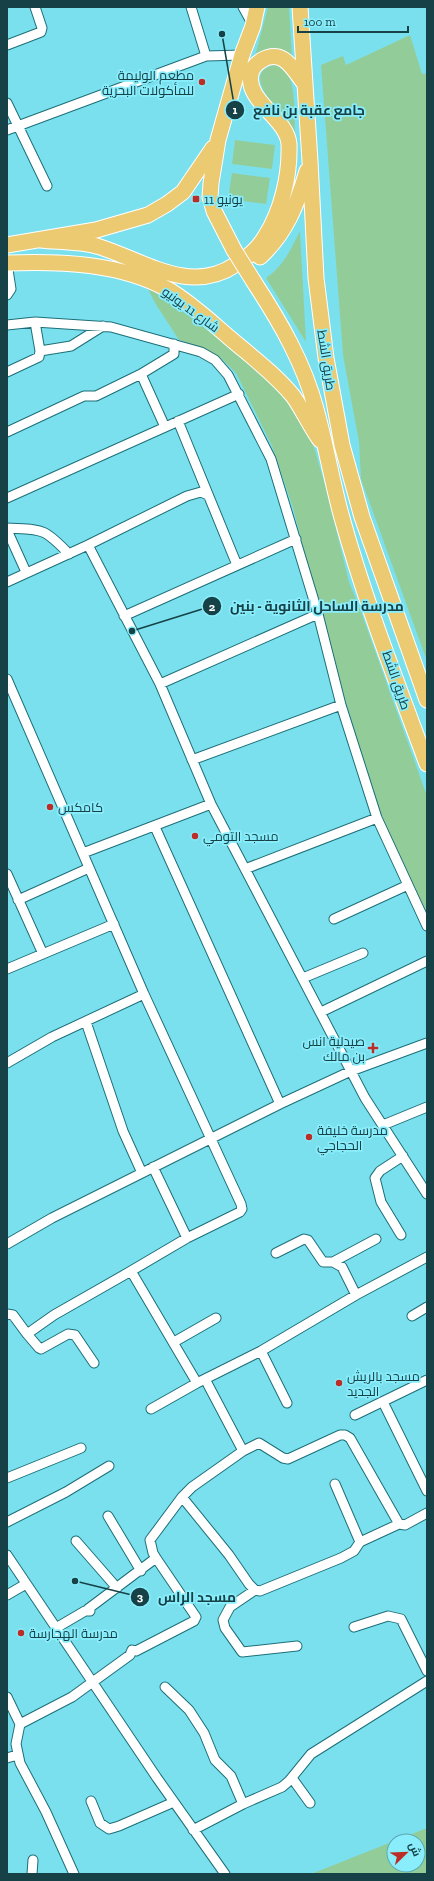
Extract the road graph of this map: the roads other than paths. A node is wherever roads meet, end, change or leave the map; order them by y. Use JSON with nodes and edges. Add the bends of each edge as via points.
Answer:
{"nodes":[{"id":1,"x":35,"y":7,"type":"edge"},
{"id":2,"x":191,"y":7,"type":"edge"},
{"id":3,"x":243,"y":7,"type":"edge"},
{"id":4,"x":257,"y":7,"type":"edge"},
{"id":5,"x":300,"y":7,"type":"edge"},
{"id":6,"x":253,"y":26,"type":"junction"},
{"id":7,"x":7,"y":45,"type":"edge"},
{"id":8,"x":242,"y":55,"type":"junction"},
{"id":9,"x":206,"y":56,"type":"junction"},
{"id":10,"x":304,"y":84,"type":"junction"},
{"id":11,"x":7,"y":102,"type":"edge"},
{"id":12,"x":18,"y":126,"type":"junction"},
{"id":13,"x":7,"y":130,"type":"edge"},
{"id":14,"x":218,"y":140,"type":"junction"},
{"id":15,"x":310,"y":161,"type":"junction"},
{"id":16,"x":47,"y":186,"type":"dead end"},
{"id":17,"x":40,"y":240,"type":"junction"},
{"id":18,"x":7,"y":245,"type":"edge"},
{"id":19,"x":7,"y":263,"type":"edge"},
{"id":20,"x":146,"y":279,"type":"junction"},
{"id":21,"x":7,"y":295,"type":"edge"},
{"id":22,"x":34,"y":322,"type":"junction"},
{"id":23,"x":7,"y":325,"type":"edge"},
{"id":24,"x":103,"y":326,"type":"junction"},
{"id":25,"x":174,"y":344,"type":"junction"},
{"id":26,"x":40,"y":351,"type":"junction"},
{"id":27,"x":7,"y":372,"type":"edge"},
{"id":28,"x":141,"y":374,"type":"junction"},
{"id":29,"x":239,"y":394,"type":"junction"},
{"id":30,"x":178,"y":421,"type":"junction"},
{"id":31,"x":165,"y":427,"type":"junction"},
{"id":32,"x":7,"y":432,"type":"edge"},
{"id":33,"x":325,"y":447,"type":"junction"},
{"id":34,"x":208,"y":495,"type":"junction"},
{"id":35,"x":7,"y":498,"type":"edge"},
{"id":36,"x":7,"y":529,"type":"edge"},
{"id":37,"x":296,"y":539,"type":"junction"},
{"id":38,"x":88,"y":545,"type":"junction"},
{"id":39,"x":69,"y":554,"type":"junction"},
{"id":40,"x":237,"y":565,"type":"junction"},
{"id":41,"x":26,"y":572,"type":"junction"},
{"id":42,"x":7,"y":582,"type":"edge"},
{"id":43,"x":318,"y":614,"type":"junction"},
{"id":44,"x":124,"y":616,"type":"junction"},
{"id":45,"x":7,"y":679,"type":"edge"},
{"id":46,"x":160,"y":684,"type":"junction"},
{"id":47,"x":10,"y":692,"type":"edge"},
{"id":48,"x":427,"y":700,"type":"edge"},
{"id":49,"x":341,"y":705,"type":"junction"},
{"id":50,"x":192,"y":760,"type":"junction"},
{"id":51,"x":427,"y":764,"type":"edge"},
{"id":52,"x":211,"y":804,"type":"junction"},
{"id":53,"x":377,"y":818,"type":"junction"},
{"id":54,"x":155,"y":827,"type":"junction"},
{"id":55,"x":83,"y":853,"type":"junction"},
{"id":56,"x":89,"y":868,"type":"junction"},
{"id":57,"x":245,"y":869,"type":"junction"},
{"id":58,"x":7,"y":874,"type":"edge"},
{"id":59,"x":9,"y":886,"type":"edge"},
{"id":60,"x":408,"y":886,"type":"junction"},
{"id":61,"x":18,"y":900,"type":"junction"},
{"id":62,"x":334,"y":919,"type":"dead end"},
{"id":63,"x":114,"y":924,"type":"junction"},
{"id":64,"x":427,"y":926,"type":"edge"},
{"id":65,"x":363,"y":953,"type":"dead end"},
{"id":66,"x":43,"y":954,"type":"junction"},
{"id":67,"x":427,"y":961,"type":"edge"},
{"id":68,"x":7,"y":969,"type":"edge"},
{"id":69,"x":303,"y":978,"type":"junction"},
{"id":70,"x":144,"y":994,"type":"junction"},
{"id":71,"x":321,"y":1012,"type":"junction"},
{"id":72,"x":86,"y":1022,"type":"junction"},
{"id":73,"x":427,"y":1043,"type":"edge"},
{"id":74,"x":7,"y":1063,"type":"edge"},
{"id":75,"x":351,"y":1071,"type":"junction"},
{"id":76,"x":280,"y":1104,"type":"junction"},
{"id":77,"x":427,"y":1107,"type":"edge"},
{"id":78,"x":383,"y":1125,"type":"junction"},
{"id":79,"x":210,"y":1138,"type":"junction"},
{"id":80,"x":403,"y":1156,"type":"junction"},
{"id":81,"x":153,"y":1167,"type":"junction"},
{"id":82,"x":142,"y":1173,"type":"junction"},
{"id":83,"x":427,"y":1176,"type":"edge"},
{"id":84,"x":418,"y":1181,"type":"junction"},
{"id":85,"x":427,"y":1194,"type":"edge"},
{"id":86,"x":402,"y":1235,"type":"dead end"},
{"id":87,"x":187,"y":1238,"type":"junction"},
{"id":88,"x":376,"y":1238,"type":"dead end"},
{"id":89,"x":7,"y":1244,"type":"edge"},
{"id":90,"x":276,"y":1253,"type":"dead end"},
{"id":91,"x":427,"y":1257,"type":"edge"},
{"id":92,"x":333,"y":1262,"type":"junction"},
{"id":93,"x":131,"y":1271,"type":"junction"},
{"id":94,"x":356,"y":1295,"type":"junction"},
{"id":95,"x":427,"y":1307,"type":"edge"},
{"id":96,"x":7,"y":1314,"type":"edge"},
{"id":97,"x":412,"y":1316,"type":"dead end"},
{"id":98,"x":216,"y":1318,"type":"dead end"},
{"id":99,"x":27,"y":1334,"type":"junction"},
{"id":100,"x":174,"y":1342,"type":"junction"},
{"id":101,"x":261,"y":1351,"type":"junction"},
{"id":102,"x":94,"y":1363,"type":"dead end"},
{"id":103,"x":427,"y":1380,"type":"edge"},
{"id":104,"x":201,"y":1381,"type":"junction"},
{"id":105,"x":383,"y":1402,"type":"junction"},
{"id":106,"x":287,"y":1403,"type":"dead end"},
{"id":107,"x":151,"y":1409,"type":"dead end"},
{"id":108,"x":355,"y":1415,"type":"dead end"},
{"id":109,"x":80,"y":1448,"type":"dead end"},
{"id":110,"x":243,"y":1450,"type":"junction"},
{"id":111,"x":109,"y":1466,"type":"dead end"},
{"id":112,"x":7,"y":1478,"type":"edge"},
{"id":113,"x":335,"y":1484,"type":"dead end"},
{"id":114,"x":427,"y":1491,"type":"edge"},
{"id":115,"x":182,"y":1497,"type":"junction"},
{"id":116,"x":427,"y":1514,"type":"edge"},
{"id":117,"x":108,"y":1516,"type":"dead end"},
{"id":118,"x":7,"y":1522,"type":"edge"},
{"id":119,"x":399,"y":1524,"type":"junction"},
{"id":120,"x":76,"y":1541,"type":"dead end"},
{"id":121,"x":360,"y":1542,"type":"junction"},
{"id":122,"x":7,"y":1555,"type":"edge"},
{"id":123,"x":156,"y":1558,"type":"junction"},
{"id":124,"x":141,"y":1571,"type":"junction"},
{"id":125,"x":26,"y":1584,"type":"junction"},
{"id":126,"x":117,"y":1588,"type":"junction"},
{"id":127,"x":255,"y":1590,"type":"junction"},
{"id":128,"x":7,"y":1595,"type":"edge"},
{"id":129,"x":354,"y":1627,"type":"dead end"},
{"id":130,"x":56,"y":1628,"type":"junction"},
{"id":131,"x":297,"y":1646,"type":"dead end"},
{"id":132,"x":427,"y":1671,"type":"edge"},
{"id":133,"x":427,"y":1681,"type":"edge"},
{"id":134,"x":94,"y":1683,"type":"junction"},
{"id":135,"x":165,"y":1687,"type":"dead end"},
{"id":136,"x":7,"y":1697,"type":"edge"},
{"id":137,"x":20,"y":1724,"type":"junction"},
{"id":138,"x":17,"y":1755,"type":"junction"},
{"id":139,"x":7,"y":1758,"type":"edge"},
{"id":140,"x":292,"y":1778,"type":"junction"},
{"id":141,"x":90,"y":1801,"type":"dead end"},
{"id":142,"x":174,"y":1802,"type":"junction"},
{"id":143,"x":243,"y":1804,"type":"junction"},
{"id":144,"x":310,"y":1804,"type":"dead end"},
{"id":145,"x":193,"y":1830,"type":"junction"},
{"id":146,"x":33,"y":1860,"type":"dead end"},
{"id":147,"x":32,"y":1874,"type":"edge"},
{"id":148,"x":74,"y":1874,"type":"edge"},
{"id":149,"x":225,"y":1874,"type":"edge"}],
"edges":[{"from":1,"to":7,"type":"street","via":[[41,32]]},
{"from":2,"to":9,"type":"street"},
{"from":3,"to":6,"type":"street"},
{"from":4,"to":6,"type":"highway"},
{"from":5,"to":10,"type":"highway","name":"طريق الشط"},
{"from":6,"to":8,"type":"highway"},
{"from":8,"to":9,"type":"street"},
{"from":8,"to":14,"type":"highway"},
{"from":9,"to":12,"type":"street"},
{"from":10,"to":15,"type":"highway","name":"طريق الشط"},
{"from":10,"to":17,"type":"highway","via":[[291,64],[281,57],[265,58],[252,69],[250,78],[259,99],[282,126],[287,137],[288,157],[284,191],[272,227],[252,254],[226,271],[207,277],[176,276],[89,244]]},
{"from":11,"to":12,"type":"street"},
{"from":12,"to":13,"type":"street"},
{"from":12,"to":16,"type":"street"},
{"from":14,"to":17,"type":"highway","via":[[183,192],[148,216],[96,230]]},
{"from":14,"to":33,"type":"highway","name":"طريق الشط","bridge":true,"via":[[210,197],[214,211],[234,250],[275,314],[301,366],[316,409]]},
{"from":15,"to":20,"type":"highway","via":[[291,218],[278,238],[253,263],[233,276],[219,281],[174,284]]},
{"from":15,"to":48,"type":"highway","name":"طريق الشط","via":[[317,285],[326,358],[342,445],[362,517]]},
{"from":17,"to":18,"type":"highway"},
{"from":19,"to":20,"type":"highway","name":"شارع 11 يونيو","via":[[62,263]]},
{"from":19,"to":21,"type":"street","via":[[11,289]]},
{"from":20,"to":33,"type":"highway","name":"شارع 11 يونيو","via":[[170,291],[192,307],[282,384],[301,407],[310,426]]},
{"from":22,"to":23,"type":"street"},
{"from":22,"to":24,"type":"street"},
{"from":22,"to":26,"type":"street"},
{"from":24,"to":25,"type":"street"},
{"from":24,"to":26,"type":"street","via":[[71,346]]},
{"from":25,"to":28,"type":"street","via":[[174,354]]},
{"from":25,"to":29,"type":"street","via":[[201,352],[215,360]]},
{"from":26,"to":27,"type":"street","via":[[39,357],[33,361]]},
{"from":28,"to":31,"type":"street"},
{"from":28,"to":32,"type":"street","via":[[96,396],[84,396]]},
{"from":29,"to":30,"type":"street"},
{"from":29,"to":37,"type":"street","via":[[271,459]]},
{"from":30,"to":31,"type":"street"},
{"from":30,"to":34,"type":"street"},
{"from":31,"to":35,"type":"street"},
{"from":33,"to":51,"type":"highway","name":"طريق الشط","via":[[342,518]]},
{"from":34,"to":38,"type":"street","via":[[201,492],[187,496]]},
{"from":34,"to":40,"type":"street"},
{"from":36,"to":39,"type":"street","via":[[45,532]]},
{"from":36,"to":41,"type":"street"},
{"from":37,"to":40,"type":"street"},
{"from":37,"to":43,"type":"street"},
{"from":38,"to":39,"type":"street"},
{"from":38,"to":44,"type":"street"},
{"from":39,"to":41,"type":"street"},
{"from":40,"to":44,"type":"street"},
{"from":41,"to":42,"type":"street"},
{"from":43,"to":46,"type":"street"},
{"from":43,"to":49,"type":"street"},
{"from":44,"to":46,"type":"street"},
{"from":45,"to":47,"type":"street"},
{"from":46,"to":50,"type":"street"},
{"from":47,"to":55,"type":"street"},
{"from":49,"to":50,"type":"street"},
{"from":49,"to":53,"type":"street"},
{"from":50,"to":52,"type":"street"},
{"from":52,"to":54,"type":"street"},
{"from":52,"to":57,"type":"street"},
{"from":53,"to":57,"type":"street"},
{"from":53,"to":60,"type":"street"},
{"from":54,"to":55,"type":"street"},
{"from":54,"to":76,"type":"street"},
{"from":55,"to":56,"type":"street"},
{"from":56,"to":61,"type":"street"},
{"from":56,"to":63,"type":"street"},
{"from":57,"to":69,"type":"street"},
{"from":58,"to":59,"type":"street"},
{"from":59,"to":61,"type":"street"},
{"from":60,"to":62,"type":"street"},
{"from":60,"to":64,"type":"street"},
{"from":61,"to":66,"type":"street"},
{"from":63,"to":66,"type":"street"},
{"from":63,"to":70,"type":"street"},
{"from":65,"to":69,"type":"street"},
{"from":66,"to":68,"type":"street"},
{"from":67,"to":71,"type":"street"},
{"from":69,"to":71,"type":"street"},
{"from":70,"to":72,"type":"street"},
{"from":70,"to":79,"type":"street"},
{"from":71,"to":75,"type":"street"},
{"from":72,"to":74,"type":"street"},
{"from":72,"to":82,"type":"street","via":[[123,1131]]},
{"from":73,"to":75,"type":"street"},
{"from":75,"to":76,"type":"street"},
{"from":75,"to":78,"type":"street"},
{"from":76,"to":79,"type":"street"},
{"from":77,"to":78,"type":"street"},
{"from":78,"to":80,"type":"street"},
{"from":79,"to":81,"type":"street"},
{"from":79,"to":87,"type":"street","via":[[242,1209]]},
{"from":80,"to":84,"type":"street"},
{"from":80,"to":86,"type":"street","via":[[380,1171],[375,1178],[381,1202]]},
{"from":81,"to":82,"type":"street"},
{"from":81,"to":87,"type":"street"},
{"from":82,"to":89,"type":"street","via":[[52,1218]]},
{"from":83,"to":84,"type":"street"},
{"from":84,"to":85,"type":"street"},
{"from":87,"to":93,"type":"street"},
{"from":88,"to":92,"type":"street"},
{"from":90,"to":92,"type":"street","via":[[304,1240],[310,1243],[323,1262]]},
{"from":91,"to":94,"type":"street"},
{"from":92,"to":94,"type":"street","via":[[342,1267]]},
{"from":93,"to":99,"type":"street","via":[[54,1315]]},
{"from":93,"to":100,"type":"street"},
{"from":94,"to":101,"type":"street"},
{"from":95,"to":97,"type":"street"},
{"from":96,"to":99,"type":"street","via":[[13,1315]]},
{"from":98,"to":100,"type":"street"},
{"from":99,"to":102,"type":"street","via":[[39,1348],[68,1334],[75,1335]]},
{"from":100,"to":104,"type":"street"},
{"from":101,"to":104,"type":"street"},
{"from":101,"to":106,"type":"street"},
{"from":103,"to":105,"type":"street"},
{"from":104,"to":107,"type":"street"},
{"from":104,"to":110,"type":"street"},
{"from":105,"to":108,"type":"street"},
{"from":105,"to":114,"type":"street"},
{"from":109,"to":112,"type":"street"},
{"from":110,"to":115,"type":"street"},
{"from":110,"to":119,"type":"street","via":[[259,1443],[288,1459],[345,1435],[350,1438]]},
{"from":111,"to":118,"type":"street","via":[[66,1492]]},
{"from":113,"to":121,"type":"street"},
{"from":115,"to":123,"type":"street","via":[[150,1540]]},
{"from":115,"to":127,"type":"street"},
{"from":116,"to":119,"type":"street","via":[[405,1525]]},
{"from":117,"to":124,"type":"street"},
{"from":119,"to":121,"type":"street"},
{"from":120,"to":126,"type":"street"},
{"from":121,"to":127,"type":"street","via":[[354,1552],[341,1558],[260,1591]]},
{"from":122,"to":125,"type":"street"},
{"from":123,"to":124,"type":"street"},
{"from":123,"to":134,"type":"street","via":[[196,1619],[136,1651],[132,1650],[130,1655]]},
{"from":124,"to":126,"type":"street"},
{"from":125,"to":128,"type":"street"},
{"from":125,"to":130,"type":"street"},
{"from":126,"to":130,"type":"street","via":[[88,1609],[90,1612],[85,1612]]},
{"from":127,"to":131,"type":"street","via":[[230,1607],[223,1620],[225,1628],[242,1652]]},
{"from":129,"to":132,"type":"street","via":[[388,1616],[400,1619]]},
{"from":130,"to":134,"type":"street"},
{"from":133,"to":140,"type":"street","via":[[311,1754]]},
{"from":134,"to":137,"type":"street"},
{"from":134,"to":142,"type":"street"},
{"from":135,"to":143,"type":"street","via":[[189,1710],[204,1733],[215,1760],[231,1776]]},
{"from":136,"to":137,"type":"street"},
{"from":137,"to":138,"type":"street"},
{"from":138,"to":139,"type":"street"},
{"from":138,"to":148,"type":"street"},
{"from":140,"to":143,"type":"street","via":[[282,1787]]},
{"from":140,"to":144,"type":"street"},
{"from":141,"to":142,"type":"street","via":[[100,1823],[109,1829]]},
{"from":142,"to":145,"type":"street"},
{"from":143,"to":145,"type":"street"},
{"from":145,"to":149,"type":"street"},
{"from":146,"to":147,"type":"street"}]}
